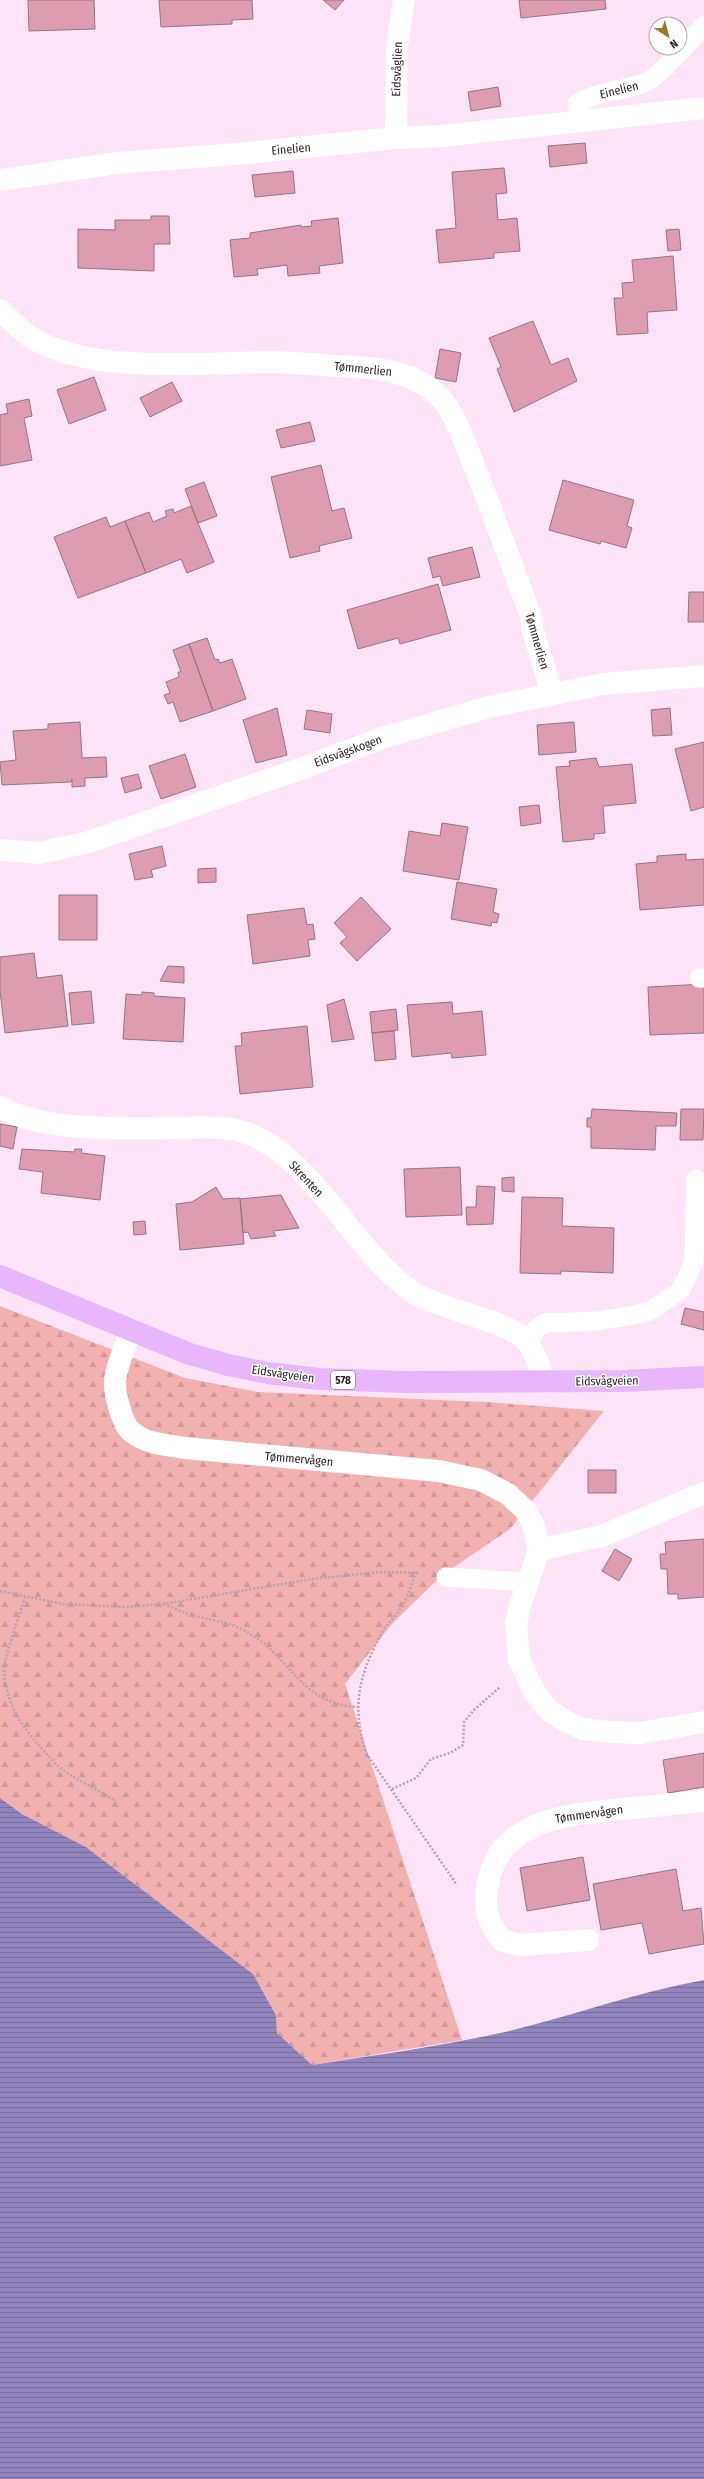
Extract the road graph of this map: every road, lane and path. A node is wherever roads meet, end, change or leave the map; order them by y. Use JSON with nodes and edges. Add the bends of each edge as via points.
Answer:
{"nodes":[{"id":1,"x":404,"y":0,"type":"edge"},
{"id":2,"x":704,"y":25,"type":"edge"},
{"id":3,"x":704,"y":108,"type":"edge"},
{"id":4,"x":582,"y":120,"type":"junction"},
{"id":5,"x":396,"y":138,"type":"junction"},
{"id":6,"x":0,"y":180,"type":"edge"},
{"id":7,"x":0,"y":310,"type":"edge"},
{"id":8,"x":704,"y":676,"type":"edge"},
{"id":9,"x":552,"y":693,"type":"junction"},
{"id":10,"x":0,"y":850,"type":"edge"},
{"id":11,"x":0,"y":1106,"type":"edge"},
{"id":12,"x":696,"y":1179,"type":"dead end"},
{"id":13,"x":0,"y":1276,"type":"edge"},
{"id":14,"x":131,"y":1330,"type":"junction"},
{"id":15,"x":528,"y":1343,"type":"junction"},
{"id":16,"x":704,"y":1377,"type":"edge"},
{"id":17,"x":546,"y":1382,"type":"junction"},
{"id":18,"x":704,"y":1493,"type":"edge"},
{"id":19,"x":539,"y":1550,"type":"junction"},
{"id":20,"x":416,"y":1572,"type":"junction"},
{"id":21,"x":446,"y":1577,"type":"joint"},
{"id":22,"x":528,"y":1582,"type":"junction"},
{"id":23,"x":0,"y":1591,"type":"edge"},
{"id":24,"x":25,"y":1597,"type":"junction"},
{"id":25,"x":163,"y":1604,"type":"junction"},
{"id":26,"x":524,"y":1672,"type":"junction"},
{"id":27,"x":357,"y":1707,"type":"junction"},
{"id":28,"x":704,"y":1722,"type":"edge"},
{"id":29,"x":392,"y":1789,"type":"junction"},
{"id":30,"x":116,"y":1801,"type":"dead end"},
{"id":31,"x":704,"y":1801,"type":"edge"},
{"id":32,"x":486,"y":1891,"type":"junction"},
{"id":33,"x":588,"y":1940,"type":"dead end"}],
"edges":[{"from":1,"to":5,"type":"street","name":"Eidsvåglien","via":[[397,46]]},
{"from":2,"to":4,"type":"lane","name":"Einelien","via":[[681,52],[646,83],[587,97],[577,104]]},
{"from":3,"to":4,"type":"street","name":"Einelien"},
{"from":4,"to":5,"type":"street","name":"Einelien","via":[[442,136]]},
{"from":5,"to":6,"type":"street","name":"Einelien","via":[[117,163]]},
{"from":7,"to":9,"type":"street","name":"Tømmerlien","via":[[32,338],[90,360],[232,364],[267,362],[393,370],[437,393],[465,442],[532,620],[532,628]]},
{"from":8,"to":9,"type":"street","name":"Eidsvågskogen","via":[[603,684]]},
{"from":9,"to":10,"type":"street","name":"Eidsvågskogen","via":[[489,707],[382,738],[90,842],[40,853]]},
{"from":11,"to":15,"type":"street","name":"Skrenten","via":[[30,1120],[49,1123],[127,1128],[212,1128],[236,1130],[254,1136],[286,1158],[313,1185],[385,1269],[407,1288],[428,1301],[506,1327]]},
{"from":12,"to":15,"type":"lane","via":[[694,1262],[680,1290],[667,1301],[645,1312],[598,1321],[545,1323],[537,1328]]},
{"from":13,"to":14,"type":"main road","name":"Eidsvågveien","number":"578"},
{"from":14,"to":17,"type":"main road","name":"Eidsvågveien","number":"578","via":[[186,1354],[228,1366],[319,1380]]},
{"from":14,"to":19,"type":"street","name":"Tømmervågen","via":[[115,1381],[125,1423],[131,1432],[147,1441],[185,1448],[439,1471],[481,1480],[508,1494],[525,1510],[533,1522]]},
{"from":15,"to":17,"type":"street","name":"Skrenten"},
{"from":16,"to":17,"type":"main road","name":"Eidsvågveien","number":"578"},
{"from":18,"to":19,"type":"street","via":[[602,1536]]},
{"from":19,"to":22,"type":"street"},
{"from":20,"to":21,"type":"path"},
{"from":20,"to":25,"type":"path","via":[[381,1572],[312,1579]]},
{"from":20,"to":27,"type":"path","via":[[407,1596],[398,1613],[384,1629],[370,1660],[362,1679]]},
{"from":21,"to":22,"type":"lane"},
{"from":22,"to":26,"type":"street","via":[[516,1623],[519,1659]]},
{"from":23,"to":24,"type":"path"},
{"from":24,"to":25,"type":"path","via":[[63,1604],[107,1607]]},
{"from":24,"to":30,"type":"path","via":[[4,1669],[15,1712],[28,1735],[48,1752],[57,1764]]},
{"from":25,"to":27,"type":"path","via":[[195,1616],[232,1624],[256,1637],[298,1680],[320,1697],[339,1706]]},
{"from":26,"to":28,"type":"street","via":[[535,1693],[550,1710],[564,1721],[583,1729],[640,1733]]},
{"from":26,"to":29,"type":"path","via":[[498,1687],[474,1710],[464,1722],[463,1745],[459,1749],[432,1759],[416,1778]]},
{"from":27,"to":29,"type":"path","via":[[359,1730],[366,1753]]},
{"from":29,"to":32,"type":"path","via":[[464,1897]]},
{"from":31,"to":32,"type":"street","name":"Tømmervågen","via":[[584,1812],[544,1821],[525,1830],[499,1854],[489,1874]]},
{"from":32,"to":33,"type":"street","name":"Tømmervågen","via":[[488,1922],[503,1941],[522,1945]]}]}
